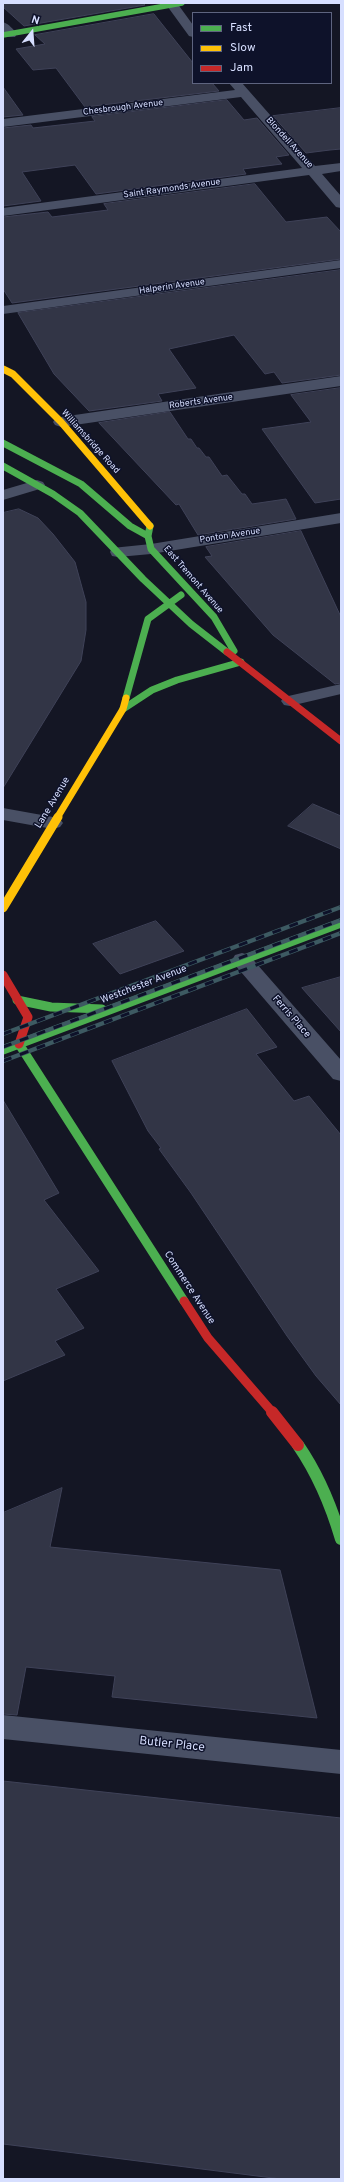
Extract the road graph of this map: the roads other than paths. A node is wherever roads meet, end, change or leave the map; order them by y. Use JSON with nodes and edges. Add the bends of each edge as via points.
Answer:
{"nodes":[{"id":1,"x":176,"y":4,"type":"edge"},
{"id":2,"x":192,"y":31,"type":"edge"},
{"id":3,"x":6,"y":32,"type":"edge"},
{"id":4,"x":236,"y":84,"type":"edge"},
{"id":5,"x":244,"y":93,"type":"junction"},
{"id":6,"x":3,"y":123,"type":"edge"},
{"id":7,"x":341,"y":168,"type":"edge"},
{"id":8,"x":313,"y":170,"type":"junction"},
{"id":9,"x":341,"y":204,"type":"edge"},
{"id":10,"x":3,"y":212,"type":"edge"},
{"id":11,"x":341,"y":264,"type":"edge"},
{"id":12,"x":3,"y":310,"type":"edge"},
{"id":13,"x":3,"y":369,"type":"edge"},
{"id":14,"x":341,"y":381,"type":"edge"},
{"id":15,"x":61,"y":422,"type":"junction"},
{"id":16,"x":3,"y":443,"type":"edge"},
{"id":17,"x":3,"y":466,"type":"edge"},
{"id":18,"x":37,"y":485,"type":"junction"},
{"id":19,"x":3,"y":495,"type":"edge"},
{"id":20,"x":341,"y":518,"type":"edge"},
{"id":21,"x":150,"y":542,"type":"junction"},
{"id":22,"x":118,"y":552,"type":"junction"},
{"id":23,"x":189,"y":590,"type":"junction"},
{"id":24,"x":168,"y":603,"type":"junction"},
{"id":25,"x":241,"y":662,"type":"junction"},
{"id":26,"x":341,"y":690,"type":"edge"},
{"id":27,"x":290,"y":701,"type":"junction"},
{"id":28,"x":123,"y":709,"type":"junction"},
{"id":29,"x":341,"y":741,"type":"edge"},
{"id":30,"x":3,"y":814,"type":"edge"},
{"id":31,"x":53,"y":823,"type":"junction"},
{"id":32,"x":3,"y":908,"type":"edge"},
{"id":33,"x":341,"y":923,"type":"edge"},
{"id":34,"x":341,"y":930,"type":"edge"},
{"id":35,"x":294,"y":940,"type":"junction"},
{"id":36,"x":242,"y":960,"type":"junction"},
{"id":37,"x":3,"y":975,"type":"edge"},
{"id":38,"x":17,"y":1000,"type":"junction"},
{"id":39,"x":110,"y":1009,"type":"junction"},
{"id":40,"x":3,"y":1040,"type":"edge"},
{"id":41,"x":19,"y":1044,"type":"junction"},
{"id":42,"x":3,"y":1050,"type":"edge"},
{"id":43,"x":341,"y":1074,"type":"edge"},
{"id":44,"x":341,"y":1539,"type":"edge"},
{"id":45,"x":3,"y":1728,"type":"edge"},
{"id":46,"x":341,"y":1762,"type":"edge"}],
"edges":[{"from":1,"to":2,"type":"street"},
{"from":1,"to":3,"type":"main road"},
{"from":4,"to":5,"type":"street","name":"Blondell Avenue"},
{"from":5,"to":6,"type":"street","name":"Chesbrough Avenue"},
{"from":5,"to":8,"type":"street","name":"Blondell Avenue"},
{"from":7,"to":8,"type":"street","name":"Saint Raymonds Avenue"},
{"from":8,"to":9,"type":"street","name":"Blondell Avenue"},
{"from":8,"to":10,"type":"street","name":"Saint Raymonds Avenue"},
{"from":11,"to":12,"type":"street","name":"Halperin Avenue"},
{"from":13,"to":15,"type":"main road","name":"Williamsbridge Road","via":[[13,374]]},
{"from":14,"to":15,"type":"street","name":"Roberts Avenue"},
{"from":15,"to":21,"type":"main road","name":"Williamsbridge Road","via":[[151,527]]},
{"from":16,"to":21,"type":"main road","name":"East Tremont Avenue","via":[[82,484]]},
{"from":17,"to":18,"type":"main road"},
{"from":18,"to":19,"type":"street"},
{"from":18,"to":22,"type":"main road","via":[[80,513]]},
{"from":20,"to":21,"type":"street","name":"Ponton Avenue"},
{"from":21,"to":22,"type":"street","name":"Ponton Avenue"},
{"from":21,"to":23,"type":"main road","name":"East Tremont Avenue"},
{"from":22,"to":24,"type":"main road"},
{"from":23,"to":24,"type":"main road","name":"Lane Avenue"},
{"from":23,"to":25,"type":"main road","name":"East Tremont Avenue","via":[[214,617]]},
{"from":24,"to":25,"type":"main road"},
{"from":24,"to":28,"type":"main road","name":"Lane Avenue","via":[[148,619]]},
{"from":25,"to":27,"type":"main road"},
{"from":25,"to":28,"type":"main road","name":"Lane Avenue","via":[[152,690]]},
{"from":26,"to":27,"type":"street"},
{"from":27,"to":29,"type":"main road"},
{"from":28,"to":31,"type":"main road","name":"Lane Avenue"},
{"from":30,"to":31,"type":"street"},
{"from":31,"to":32,"type":"main road","name":"Lane Avenue"},
{"from":33,"to":35,"type":"main road","name":"Westchester Avenue"},
{"from":34,"to":35,"type":"main road","name":"Westchester Avenue"},
{"from":35,"to":36,"type":"main road","name":"Westchester Avenue"},
{"from":36,"to":39,"type":"main road","name":"Westchester Avenue"},
{"from":36,"to":43,"type":"street","name":"Ferris Place"},
{"from":37,"to":38,"type":"main road"},
{"from":38,"to":39,"type":"main road","via":[[51,1007]]},
{"from":38,"to":41,"type":"main road","via":[[28,1017]]},
{"from":39,"to":41,"type":"main road","name":"Westchester Avenue"},
{"from":40,"to":41,"type":"main road"},
{"from":41,"to":42,"type":"main road","name":"Westchester Avenue"},
{"from":41,"to":44,"type":"main road","name":"Commerce Avenue","via":[[208,1338],[283,1425],[314,1467],[328,1496]]},
{"from":45,"to":46,"type":"street","name":"Butler Place"}]}
